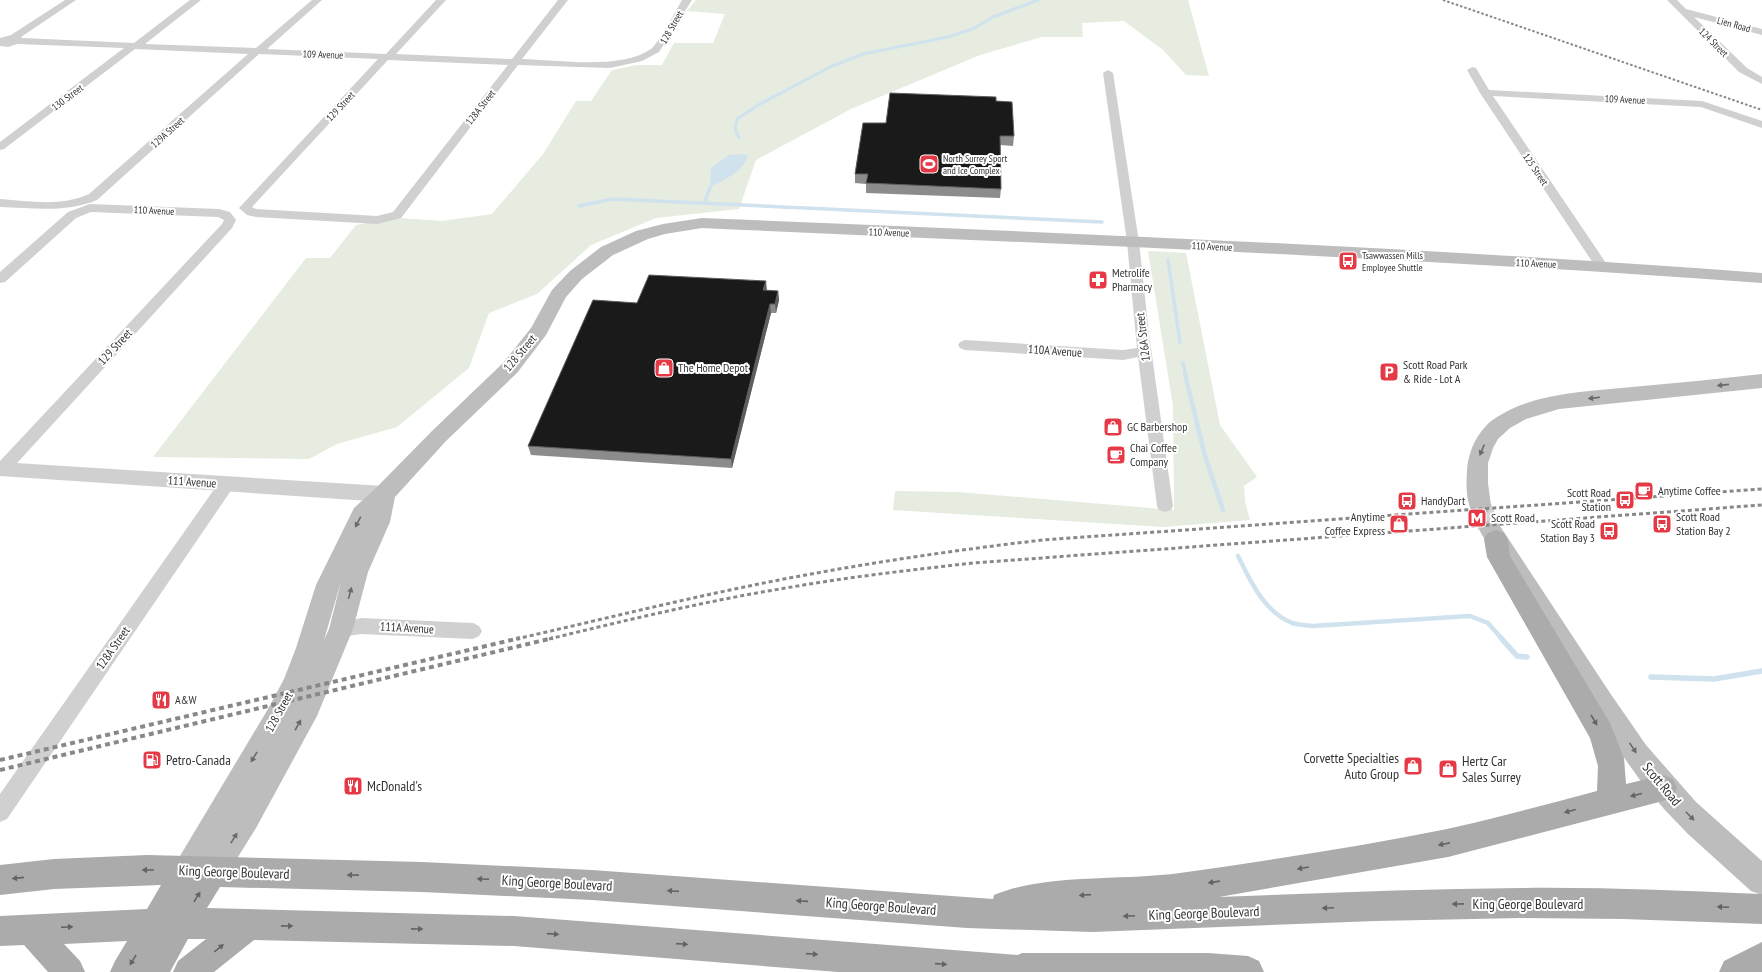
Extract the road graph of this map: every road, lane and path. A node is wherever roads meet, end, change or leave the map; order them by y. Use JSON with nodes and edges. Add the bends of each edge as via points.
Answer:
{"nodes":[{"id":1,"x":71,"y":0,"type":"edge"},
{"id":2,"x":196,"y":0,"type":"edge"},
{"id":3,"x":317,"y":0,"type":"edge"},
{"id":4,"x":441,"y":0,"type":"edge"},
{"id":5,"x":563,"y":0,"type":"edge"},
{"id":6,"x":687,"y":0,"type":"edge"},
{"id":7,"x":1672,"y":0,"type":"edge"},
{"id":8,"x":1682,"y":10,"type":"junction"},
{"id":9,"x":1762,"y":32,"type":"edge"},
{"id":10,"x":15,"y":39,"type":"junction"},
{"id":11,"x":2,"y":43,"type":"edge"},
{"id":12,"x":135,"y":46,"type":"junction"},
{"id":13,"x":258,"y":51,"type":"junction"},
{"id":14,"x":386,"y":57,"type":"junction"},
{"id":15,"x":515,"y":62,"type":"junction"},
{"id":16,"x":630,"y":62,"type":"joint"},
{"id":17,"x":1472,"y":70,"type":"dead end"},
{"id":18,"x":1108,"y":73,"type":"dead end"},
{"id":19,"x":1761,"y":81,"type":"edge"},
{"id":20,"x":1485,"y":93,"type":"junction"},
{"id":21,"x":1762,"y":124,"type":"edge"},
{"id":22,"x":0,"y":147,"type":"edge"},
{"id":23,"x":0,"y":203,"type":"edge"},
{"id":24,"x":72,"y":210,"type":"junction"},
{"id":25,"x":397,"y":215,"type":"joint"},
{"id":26,"x":228,"y":225,"type":"joint"},
{"id":27,"x":663,"y":228,"type":"joint"},
{"id":28,"x":1133,"y":242,"type":"junction"},
{"id":29,"x":1602,"y":266,"type":"junction"},
{"id":30,"x":1762,"y":278,"type":"edge"},
{"id":31,"x":0,"y":279,"type":"edge"},
{"id":32,"x":965,"y":345,"type":"dead end"},
{"id":33,"x":1144,"y":351,"type":"junction"},
{"id":34,"x":1762,"y":381,"type":"edge"},
{"id":35,"x":1,"y":469,"type":"edge"},
{"id":36,"x":226,"y":485,"type":"junction"},
{"id":37,"x":384,"y":494,"type":"junction"},
{"id":38,"x":1165,"y":506,"type":"dead end"},
{"id":39,"x":1480,"y":506,"type":"tunnel mouth"},
{"id":40,"x":341,"y":629,"type":"junction"},
{"id":41,"x":473,"y":631,"type":"dead end"},
{"id":42,"x":1663,"y":788,"type":"junction"},
{"id":43,"x":1608,"y":801,"type":"junction"},
{"id":44,"x":0,"y":812,"type":"edge"},
{"id":45,"x":200,"y":871,"type":"junction"},
{"id":46,"x":0,"y":880,"type":"edge"},
{"id":47,"x":1762,"y":880,"type":"edge"},
{"id":48,"x":1762,"y":908,"type":"edge"},
{"id":49,"x":967,"y":913,"type":"junction"},
{"id":50,"x":168,"y":923,"type":"junction"},
{"id":51,"x":248,"y":925,"type":"junction"},
{"id":52,"x":30,"y":929,"type":"junction"},
{"id":53,"x":0,"y":931,"type":"edge"},
{"id":54,"x":1762,"y":958,"type":"edge"},
{"id":55,"x":1024,"y":971,"type":"edge"},
{"id":56,"x":69,"y":972,"type":"edge"},
{"id":57,"x":126,"y":972,"type":"edge"},
{"id":58,"x":153,"y":972,"type":"edge"},
{"id":59,"x":189,"y":972,"type":"edge"},
{"id":60,"x":1248,"y":972,"type":"edge"},
{"id":61,"x":1735,"y":972,"type":"edge"}],
"edges":[{"from":1,"to":10,"type":"street"},
{"from":2,"to":12,"type":"street","name":"130 Street"},
{"from":3,"to":13,"type":"street","name":"129A Street"},
{"from":4,"to":14,"type":"street","name":"129 Street"},
{"from":5,"to":15,"type":"street","name":"128A Street"},
{"from":6,"to":16,"type":"street","name":"128 Street","via":[[659,48]]},
{"from":7,"to":8,"type":"street","name":"124 Street"},
{"from":8,"to":9,"type":"street","name":"Lien Road"},
{"from":8,"to":19,"type":"street","name":"124 Street","via":[[1744,70]]},
{"from":10,"to":11,"type":"street"},
{"from":10,"to":12,"type":"street","name":"109 Avenue"},
{"from":12,"to":13,"type":"street","name":"109 Avenue"},
{"from":12,"to":22,"type":"street","name":"130 Street"},
{"from":13,"to":14,"type":"street","name":"109 Avenue"},
{"from":13,"to":24,"type":"street","name":"129A Street","via":[[93,198]]},
{"from":14,"to":15,"type":"street","name":"109 Avenue"},
{"from":14,"to":25,"type":"street","name":"129 Street","via":[[245,208],[256,213],[377,220]]},
{"from":15,"to":16,"type":"street","name":"109 Avenue","via":[[598,65]]},
{"from":15,"to":25,"type":"street","name":"128A Street"},
{"from":17,"to":20,"type":"street","name":"125 Street"},
{"from":18,"to":28,"type":"street","name":"126A Street"},
{"from":20,"to":21,"type":"street","name":"109 Avenue","via":[[1702,104]]},
{"from":20,"to":29,"type":"street","name":"125 Street"},
{"from":23,"to":24,"type":"street","name":"110 Avenue"},
{"from":24,"to":26,"type":"street","name":"110 Avenue","via":[[77,212],[95,207],[219,213],[226,215],[230,220]]},
{"from":24,"to":31,"type":"street","name":"129A Street"},
{"from":26,"to":35,"type":"street","name":"129 Street"},
{"from":27,"to":28,"type":"main road","name":"110 Avenue","via":[[702,223]]},
{"from":27,"to":37,"type":"main road","name":"128 Street","via":[[607,251],[576,275],[558,294],[539,331],[510,368],[438,436]]},
{"from":28,"to":29,"type":"main road","name":"110 Avenue"},
{"from":28,"to":33,"type":"street","name":"126A Street"},
{"from":29,"to":30,"type":"main road","name":"110 Avenue"},
{"from":32,"to":33,"type":"street","name":"110A Avenue","via":[[1123,355]]},
{"from":33,"to":38,"type":"street","name":"126A Street"},
{"from":34,"to":39,"type":"main road","one_way":true,"via":[[1560,402],[1519,413],[1504,421],[1483,446],[1476,473]]},
{"from":35,"to":36,"type":"street","name":"111 Avenue"},
{"from":36,"to":37,"type":"street","name":"111 Avenue"},
{"from":36,"to":44,"type":"street","name":"128A Street"},
{"from":40,"to":37,"type":"main road","name":"128 Street","one_way":true,"via":[[356,572],[379,522]]},
{"from":37,"to":45,"type":"main road","name":"128 Street","one_way":true,"via":[[362,514],[328,585],[296,683]]},
{"from":40,"to":41,"type":"street","name":"111A Avenue","via":[[361,626]]},
{"from":45,"to":40,"type":"main road","name":"128 Street","one_way":true,"via":[[246,818],[308,708]]},
{"from":42,"to":43,"type":"main road","one_way":true},
{"from":42,"to":43,"type":"main road","name":"Scott Road","via":[[1642,762],[1601,701],[1493,534],[1499,558],[1601,732],[1613,764],[1614,778]]},
{"from":42,"to":47,"type":"main road","name":"Scott Road","one_way":true,"via":[[1696,823]]},
{"from":43,"to":49,"type":"main road","one_way":true,"via":[[1448,843],[1392,853],[1170,889],[1042,898]]},
{"from":45,"to":46,"type":"main road","name":"King George Boulevard","one_way":true,"via":[[147,870]]},
{"from":49,"to":45,"type":"main road","name":"King George Boulevard","one_way":true,"via":[[592,885],[422,876]]},
{"from":45,"to":50,"type":"main road","name":"128 Street"},
{"from":48,"to":49,"type":"main road","name":"King George Boulevard","one_way":true,"via":[[1521,903],[1092,917]]},
{"from":50,"to":51,"type":"main road"},
{"from":52,"to":50,"type":"main road","one_way":true},
{"from":50,"to":57,"type":"main road","one_way":true},
{"from":50,"to":58,"type":"main road"},
{"from":51,"to":55,"type":"main road","one_way":true,"via":[[514,931]]},
{"from":59,"to":51,"type":"main road","one_way":true},
{"from":52,"to":53,"type":"main road"},
{"from":52,"to":56,"type":"main road"},
{"from":54,"to":61,"type":"main road"},
{"from":55,"to":60,"type":"main road","via":[[1208,969]]}]}
